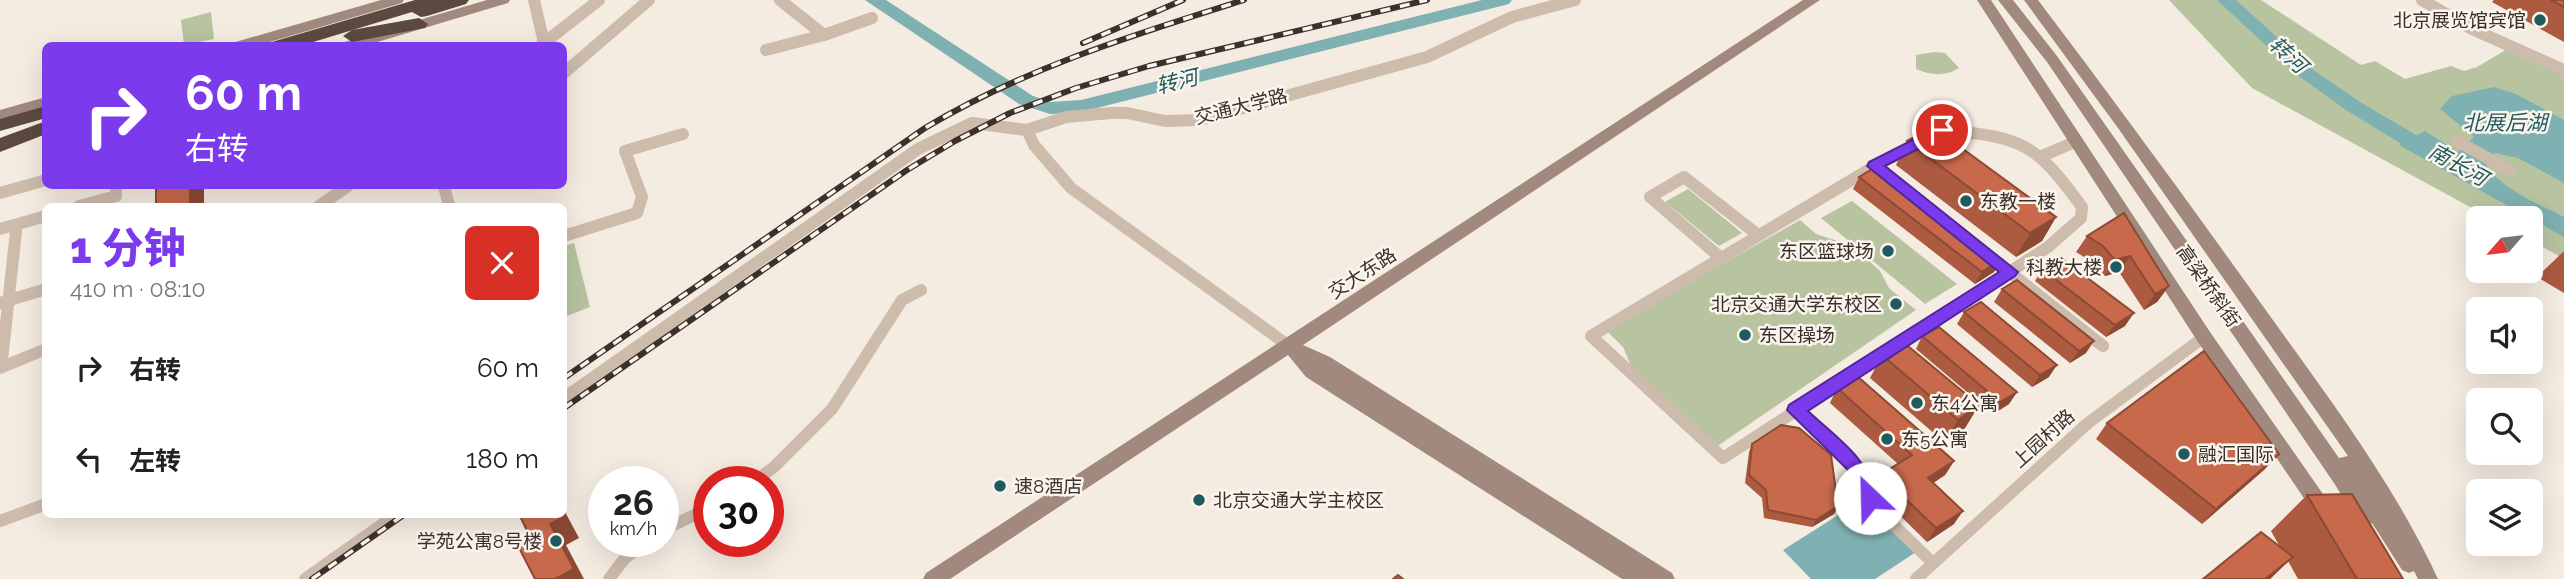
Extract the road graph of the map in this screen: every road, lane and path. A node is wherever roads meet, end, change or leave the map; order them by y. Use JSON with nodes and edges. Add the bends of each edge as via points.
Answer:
{"nodes":[{"id":1,"x":399,"y":0,"type":"edge"},
{"id":2,"x":434,"y":0,"type":"edge"},
{"id":3,"x":460,"y":0,"type":"edge"},
{"id":4,"x":503,"y":0,"type":"edge"},
{"id":5,"x":534,"y":0,"type":"edge"},
{"id":6,"x":599,"y":0,"type":"edge"},
{"id":7,"x":649,"y":0,"type":"edge"},
{"id":8,"x":780,"y":0,"type":"edge"},
{"id":9,"x":1575,"y":0,"type":"edge"},
{"id":10,"x":1813,"y":0,"type":"edge"},
{"id":11,"x":1984,"y":0,"type":"edge"},
{"id":12,"x":2005,"y":0,"type":"edge"},
{"id":13,"x":2021,"y":0,"type":"edge"},
{"id":14,"x":2031,"y":0,"type":"edge"},
{"id":15,"x":2422,"y":0,"type":"edge"},
{"id":16,"x":872,"y":18,"type":"dead end"},
{"id":17,"x":419,"y":24,"type":"junction"},
{"id":18,"x":824,"y":35,"type":"junction"},
{"id":19,"x":314,"y":41,"type":"edge"},
{"id":20,"x":251,"y":42,"type":"edge"},
{"id":21,"x":359,"y":42,"type":"edge"},
{"id":22,"x":543,"y":42,"type":"edge"},
{"id":23,"x":546,"y":42,"type":"edge"},
{"id":24,"x":766,"y":50,"type":"dead end"},
{"id":25,"x":567,"y":70,"type":"edge"},
{"id":26,"x":2564,"y":71,"type":"edge"},
{"id":27,"x":42,"y":105,"type":"edge"},
{"id":28,"x":42,"y":112,"type":"edge"},
{"id":29,"x":42,"y":123,"type":"edge"},
{"id":30,"x":2,"y":130,"type":"edge"},
{"id":31,"x":42,"y":130,"type":"edge"},
{"id":32,"x":1027,"y":130,"type":"junction"},
{"id":33,"x":682,"y":134,"type":"dead end"},
{"id":34,"x":2077,"y":141,"type":"junction"},
{"id":35,"x":2457,"y":141,"type":"dead end"},
{"id":36,"x":2042,"y":156,"type":"junction"},
{"id":37,"x":2509,"y":170,"type":"dead end"},
{"id":38,"x":42,"y":181,"type":"edge"},
{"id":39,"x":116,"y":189,"type":"edge"},
{"id":40,"x":344,"y":189,"type":"edge"},
{"id":41,"x":0,"y":193,"type":"edge"},
{"id":42,"x":90,"y":203,"type":"edge"},
{"id":43,"x":323,"y":203,"type":"edge"},
{"id":44,"x":42,"y":217,"type":"edge"},
{"id":45,"x":0,"y":229,"type":"edge"},
{"id":46,"x":16,"y":231,"type":"dead end"},
{"id":47,"x":567,"y":235,"type":"edge"},
{"id":48,"x":1758,"y":235,"type":"junction"},
{"id":49,"x":1979,"y":248,"type":"edge"},
{"id":50,"x":1721,"y":258,"type":"junction"},
{"id":51,"x":2010,"y":272,"type":"junction"},
{"id":52,"x":42,"y":290,"type":"edge"},
{"id":53,"x":920,"y":290,"type":"dead end"},
{"id":54,"x":5,"y":301,"type":"edge"},
{"id":55,"x":2204,"y":337,"type":"junction"},
{"id":56,"x":1289,"y":346,"type":"junction"},
{"id":57,"x":2103,"y":346,"type":"dead end"},
{"id":58,"x":42,"y":350,"type":"edge"},
{"id":59,"x":1,"y":364,"type":"edge"},
{"id":60,"x":567,"y":396,"type":"edge"},
{"id":61,"x":1796,"y":410,"type":"junction"},
{"id":62,"x":2363,"y":461,"type":"junction"},
{"id":63,"x":775,"y":466,"type":"edge"},
{"id":64,"x":2364,"y":489,"type":"junction"},
{"id":65,"x":42,"y":505,"type":"edge"},
{"id":66,"x":391,"y":518,"type":"edge"},
{"id":67,"x":0,"y":521,"type":"edge"},
{"id":68,"x":2338,"y":532,"type":"edge"},
{"id":69,"x":626,"y":557,"type":"edge"},
{"id":70,"x":1933,"y":563,"type":"junction"},
{"id":71,"x":305,"y":579,"type":"edge"},
{"id":72,"x":609,"y":579,"type":"edge"},
{"id":73,"x":933,"y":579,"type":"edge"},
{"id":74,"x":1639,"y":579,"type":"edge"},
{"id":75,"x":1665,"y":579,"type":"edge"},
{"id":76,"x":1916,"y":579,"type":"edge"},
{"id":77,"x":2402,"y":579,"type":"edge"},
{"id":78,"x":2417,"y":579,"type":"edge"},
{"id":79,"x":2428,"y":579,"type":"edge"}],
"edges":[{"from":1,"to":19,"type":"highway"},
{"from":1,"to":20,"type":"street"},
{"from":2,"to":19,"type":"highway"},
{"from":3,"to":19,"type":"highway"},
{"from":4,"to":17,"type":"street"},
{"from":5,"to":22,"type":"street"},
{"from":6,"to":23,"type":"street"},
{"from":7,"to":25,"type":"street"},
{"from":8,"to":18,"type":"street"},
{"from":9,"to":32,"type":"street","name":"交通大学路","via":[[1512,17],[1427,57],[1200,120],[1165,121],[1111,113],[1066,117]]},
{"from":10,"to":56,"type":"street","name":"交大东路"},
{"from":11,"to":34,"type":"street","name":"高梁桥斜街"},
{"from":12,"to":77,"type":"street","name":"高梁桥斜街","via":[[2052,59],[2343,480]]},
{"from":13,"to":64,"type":"street","name":"高梁桥斜街"},
{"from":14,"to":62,"type":"street","name":"高梁桥斜街"},
{"from":15,"to":26,"type":"street","via":[[2472,29]]},
{"from":16,"to":18,"type":"street"},
{"from":17,"to":19,"type":"highway"},
{"from":17,"to":21,"type":"street"},
{"from":18,"to":24,"type":"street"},
{"from":27,"to":30,"type":"street"},
{"from":28,"to":30,"type":"highway"},
{"from":29,"to":30,"type":"highway"},
{"from":30,"to":31,"type":"highway"},
{"from":32,"to":56,"type":"street","via":[[1034,145],[1072,188]]},
{"from":32,"to":60,"type":"street","via":[[972,123],[918,149]]},
{"from":33,"to":47,"type":"street","via":[[625,151],[642,197],[638,213]]},
{"from":34,"to":36,"type":"street"},
{"from":34,"to":55,"type":"street","name":"高梁桥斜街"},
{"from":35,"to":37,"type":"street"},
{"from":36,"to":48,"type":"street","via":[[1997,138],[1942,130],[1880,170]]},
{"from":36,"to":51,"type":"street","via":[[2082,207],[2081,218]]},
{"from":38,"to":41,"type":"street"},
{"from":39,"to":42,"type":"street","via":[[116,196]]},
{"from":40,"to":43,"type":"street"},
{"from":44,"to":45,"type":"street"},
{"from":46,"to":54,"type":"street"},
{"from":48,"to":50,"type":"street"},
{"from":48,"to":50,"type":"street","via":[[1684,177],[1650,197]]},
{"from":49,"to":51,"type":"street"},
{"from":50,"to":61,"type":"street","via":[[1591,336],[1723,458]]},
{"from":51,"to":57,"type":"street"},
{"from":51,"to":61,"type":"street"},
{"from":52,"to":54,"type":"street"},
{"from":53,"to":63,"type":"street","via":[[902,300],[832,409]]},
{"from":54,"to":59,"type":"street"},
{"from":55,"to":68,"type":"street","name":"高梁桥斜街"},
{"from":55,"to":70,"type":"street","name":"上园村路","via":[[2088,423]]},
{"from":56,"to":73,"type":"street","name":"交大东路"},
{"from":56,"to":74,"type":"street","via":[[1313,372]]},
{"from":56,"to":75,"type":"street","via":[[1324,362]]},
{"from":58,"to":59,"type":"street"},
{"from":61,"to":70,"type":"street","via":[[1857,467],[1875,504]]},
{"from":62,"to":64,"type":"street"},
{"from":62,"to":79,"type":"street","name":"高梁桥斜街"},
{"from":64,"to":78,"type":"street","name":"高梁桥斜街"},
{"from":65,"to":67,"type":"street"},
{"from":66,"to":71,"type":"street"},
{"from":69,"to":72,"type":"street"},
{"from":70,"to":76,"type":"street","name":"上园村路"}]}
